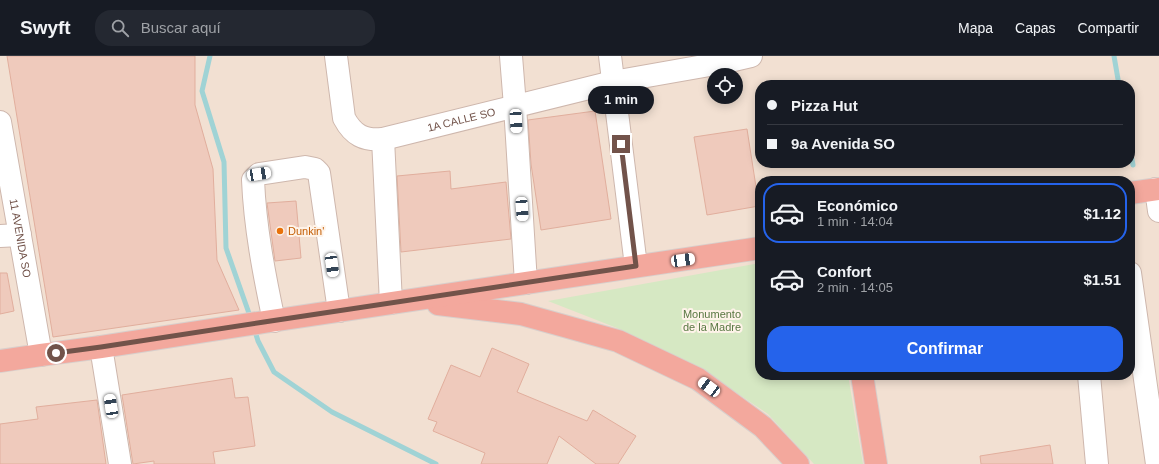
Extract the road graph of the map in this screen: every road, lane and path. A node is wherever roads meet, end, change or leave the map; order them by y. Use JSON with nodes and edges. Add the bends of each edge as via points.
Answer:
{"nodes":[{"id":1,"x":336,"y":56,"type":"edge"},
{"id":2,"x":511,"y":56,"type":"edge"},
{"id":3,"x":610,"y":56,"type":"edge"},
{"id":4,"x":751,"y":56,"type":"edge"},
{"id":5,"x":613,"y":82,"type":"junction"},
{"id":6,"x":515,"y":106,"type":"junction"},
{"id":7,"x":0,"y":126,"type":"edge"},
{"id":8,"x":383,"y":138,"type":"junction"},
{"id":9,"x":1157,"y":189,"type":"edge"},
{"id":10,"x":1135,"y":192,"type":"edge"},
{"id":11,"x":1159,"y":211,"type":"edge"},
{"id":12,"x":10,"y":236,"type":"edge"},
{"id":13,"x":755,"y":249,"type":"edge"},
{"id":14,"x":636,"y":266,"type":"junction"},
{"id":15,"x":526,"y":283,"type":"junction"},
{"id":16,"x":401,"y":302,"type":"junction"},
{"id":17,"x":1135,"y":308,"type":"edge"},
{"id":18,"x":339,"y":311,"type":"junction"},
{"id":19,"x":269,"y":321,"type":"junction"},
{"id":20,"x":101,"y":347,"type":"junction"},
{"id":21,"x":41,"y":355,"type":"junction"},
{"id":22,"x":0,"y":361,"type":"edge"},
{"id":23,"x":863,"y":380,"type":"edge"},
{"id":24,"x":1089,"y":380,"type":"edge"},
{"id":25,"x":120,"y":464,"type":"edge"},
{"id":26,"x":798,"y":464,"type":"edge"},
{"id":27,"x":876,"y":464,"type":"edge"},
{"id":28,"x":1097,"y":464,"type":"edge"},
{"id":29,"x":1157,"y":464,"type":"edge"}],
"edges":[{"from":1,"to":8,"type":"street","name":"1A CALLE SO","via":[[347,125],[363,137]]},
{"from":2,"to":6,"type":"street"},
{"from":3,"to":5,"type":"street"},
{"from":4,"to":5,"type":"street","name":"1A CALLE SO"},
{"from":5,"to":6,"type":"street","name":"1A CALLE SO"},
{"from":5,"to":14,"type":"street"},
{"from":6,"to":8,"type":"street","name":"1A CALLE SO"},
{"from":6,"to":15,"type":"street"},
{"from":7,"to":12,"type":"street","name":"11 AVENIDA SO"},
{"from":8,"to":16,"type":"street"},
{"from":9,"to":10,"type":"highway"},
{"from":9,"to":11,"type":"street"},
{"from":12,"to":21,"type":"street","name":"11 AVENIDA SO"},
{"from":13,"to":14,"type":"highway"},
{"from":14,"to":15,"type":"highway"},
{"from":15,"to":16,"type":"highway"},
{"from":16,"to":18,"type":"highway"},
{"from":16,"to":26,"type":"highway","via":[[521,314],[618,341],[698,379],[763,427]]},
{"from":17,"to":29,"type":"street"},
{"from":18,"to":19,"type":"highway"},
{"from":18,"to":19,"type":"street","via":[[319,173],[315,168],[305,167],[259,174],[253,180]]},
{"from":19,"to":20,"type":"highway"},
{"from":20,"to":21,"type":"highway"},
{"from":20,"to":25,"type":"street"},
{"from":21,"to":22,"type":"highway"},
{"from":23,"to":27,"type":"highway"},
{"from":24,"to":28,"type":"street"}]}
